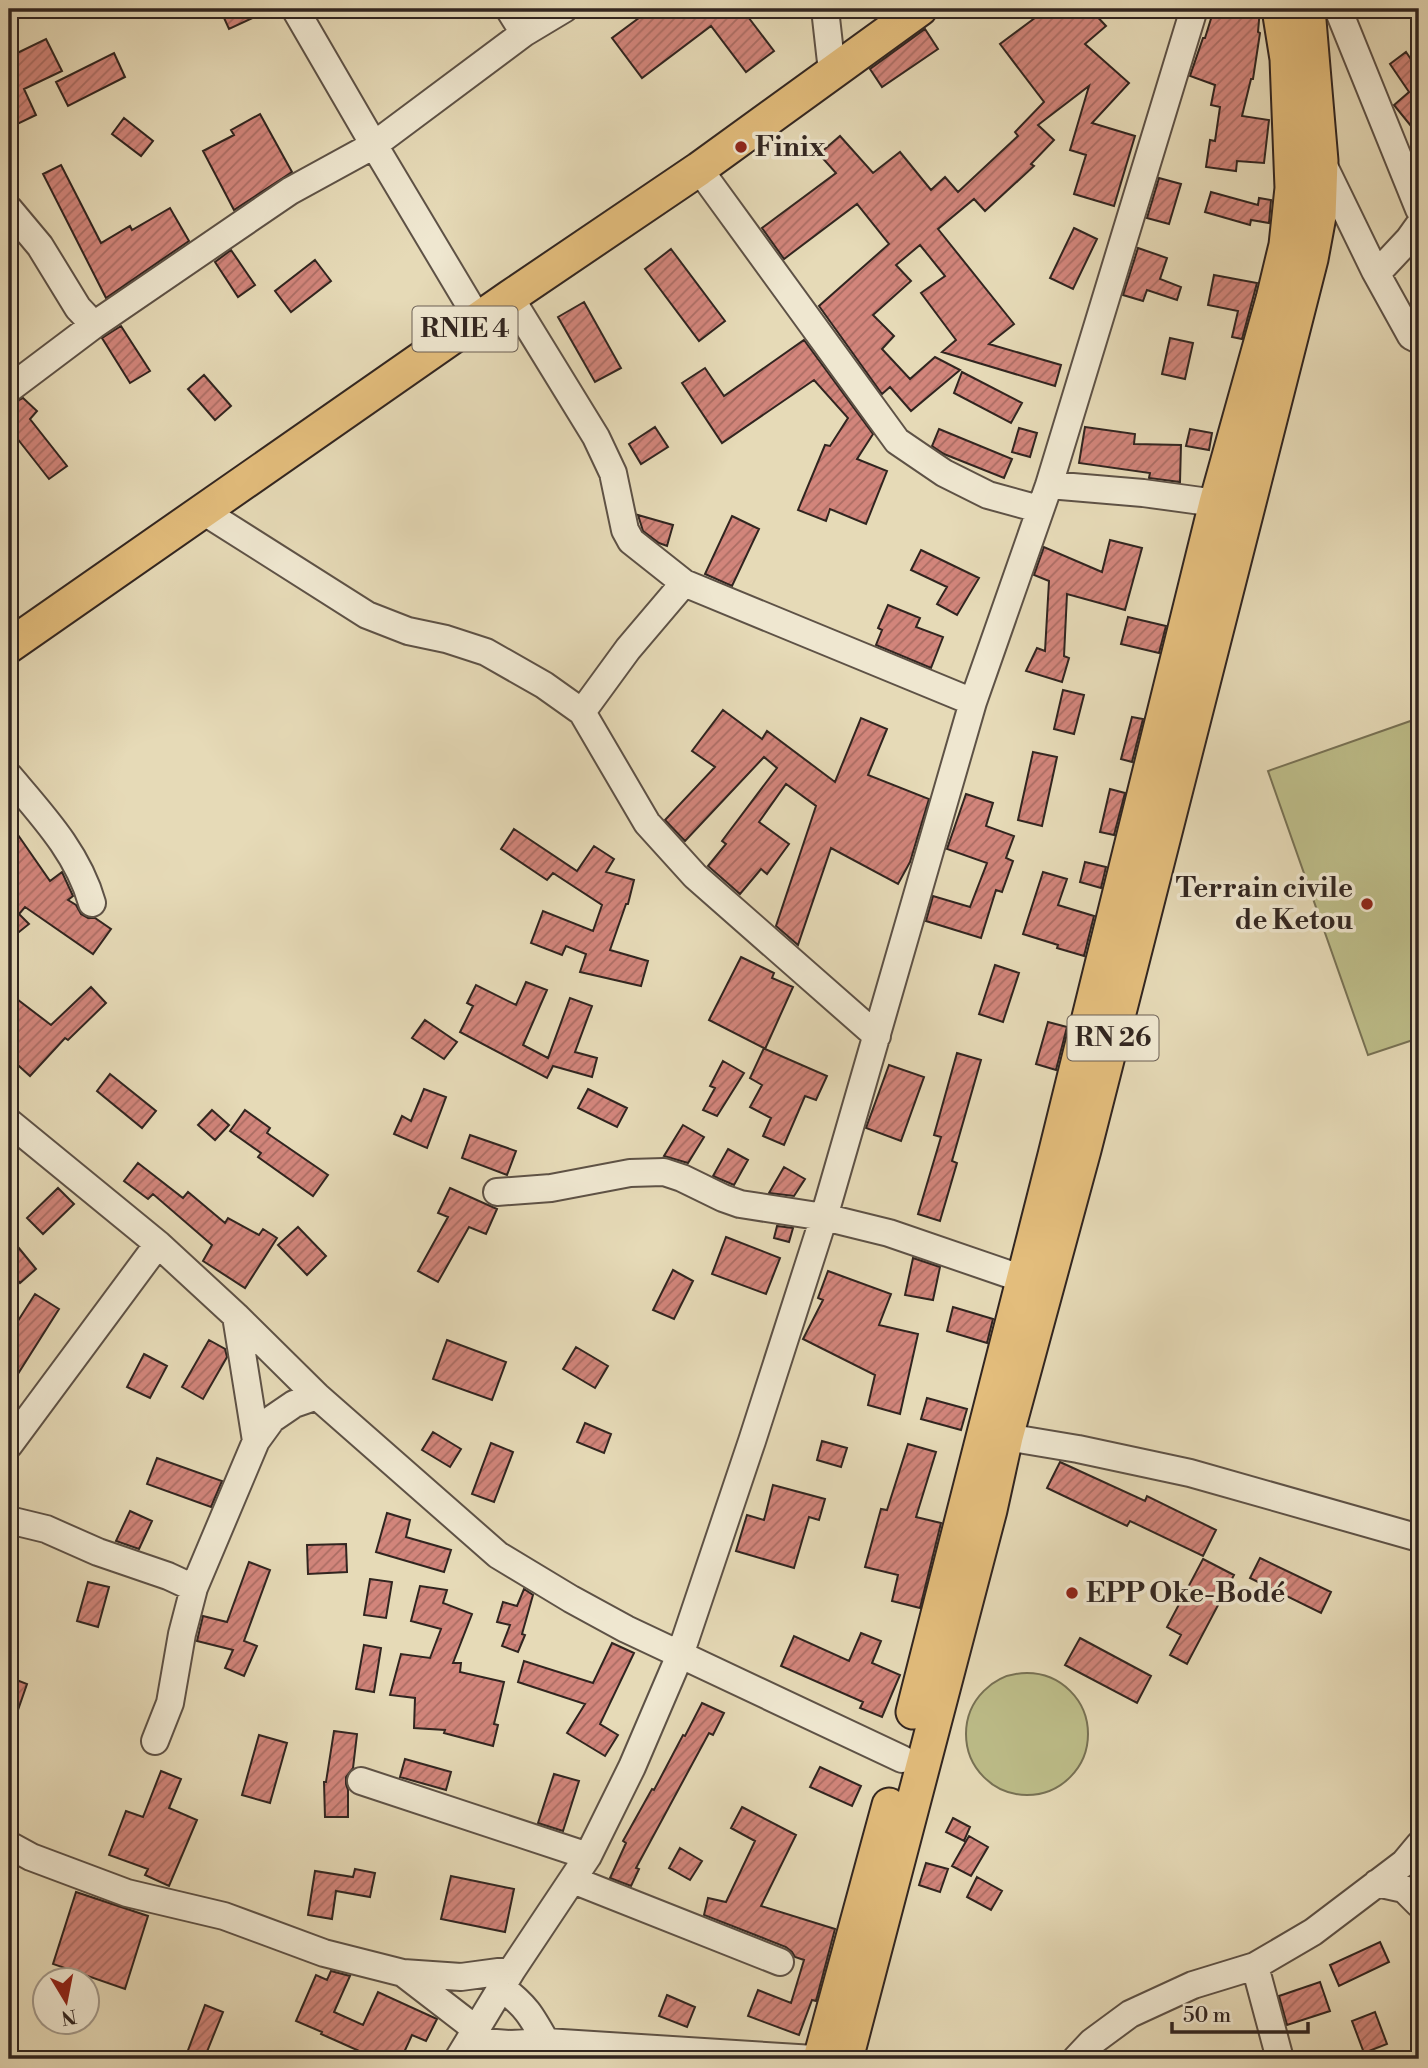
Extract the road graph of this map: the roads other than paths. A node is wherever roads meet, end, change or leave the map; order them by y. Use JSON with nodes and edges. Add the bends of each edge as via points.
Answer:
{"nodes":[{"id":1,"x":295,"y":9,"type":"edge"},
{"id":2,"x":509,"y":9,"type":"edge"},
{"id":3,"x":564,"y":9,"type":"edge"},
{"id":4,"x":825,"y":9,"type":"edge"},
{"id":5,"x":920,"y":9,"type":"edge"},
{"id":6,"x":1194,"y":9,"type":"edge"},
{"id":7,"x":1279,"y":9,"type":"edge"},
{"id":8,"x":1308,"y":9,"type":"edge"},
{"id":9,"x":1338,"y":9,"type":"edge"},
{"id":10,"x":524,"y":33,"type":"junction"},
{"id":11,"x":832,"y":71,"type":"junction"},
{"id":12,"x":374,"y":145,"type":"junction"},
{"id":13,"x":1321,"y":161,"type":"junction"},
{"id":14,"x":699,"y":169,"type":"junction"},
{"id":15,"x":9,"y":209,"type":"edge"},
{"id":16,"x":1419,"y":209,"type":"edge"},
{"id":17,"x":1419,"y":225,"type":"edge"},
{"id":18,"x":1375,"y":271,"type":"junction"},
{"id":19,"x":510,"y":297,"type":"junction"},
{"id":20,"x":478,"y":320,"type":"junction"},
{"id":21,"x":94,"y":325,"type":"junction"},
{"id":22,"x":1419,"y":340,"type":"edge"},
{"id":23,"x":9,"y":389,"type":"edge"},
{"id":24,"x":1049,"y":485,"type":"junction"},
{"id":25,"x":1216,"y":503,"type":"junction"},
{"id":26,"x":1039,"y":509,"type":"junction"},
{"id":27,"x":203,"y":512,"type":"junction"},
{"id":28,"x":684,"y":583,"type":"junction"},
{"id":29,"x":9,"y":646,"type":"edge"},
{"id":30,"x":973,"y":702,"type":"junction"},
{"id":31,"x":582,"y":712,"type":"junction"},
{"id":32,"x":9,"y":776,"type":"edge"},
{"id":33,"x":92,"y":903,"type":"dead end"},
{"id":34,"x":877,"y":1037,"type":"junction"},
{"id":35,"x":9,"y":1122,"type":"edge"},
{"id":36,"x":497,"y":1192,"type":"dead end"},
{"id":37,"x":824,"y":1217,"type":"junction"},
{"id":38,"x":158,"y":1244,"type":"junction"},
{"id":39,"x":1023,"y":1279,"type":"junction"},
{"id":40,"x":236,"y":1316,"type":"junction"},
{"id":41,"x":317,"y":1396,"type":"junction"},
{"id":42,"x":1006,"y":1437,"type":"junction"},
{"id":43,"x":256,"y":1441,"type":"junction"},
{"id":44,"x":9,"y":1445,"type":"edge"},
{"id":45,"x":9,"y":1520,"type":"edge"},
{"id":46,"x":1419,"y":1538,"type":"edge"},
{"id":47,"x":194,"y":1588,"type":"junction"},
{"id":48,"x":680,"y":1655,"type":"junction"},
{"id":49,"x":155,"y":1741,"type":"dead end"},
{"id":50,"x":902,"y":1759,"type":"junction"},
{"id":51,"x":361,"y":1782,"type":"dead end"},
{"id":52,"x":9,"y":1845,"type":"edge"},
{"id":53,"x":1412,"y":1854,"type":"edge"},
{"id":54,"x":588,"y":1856,"type":"junction"},
{"id":55,"x":573,"y":1880,"type":"junction"},
{"id":56,"x":1377,"y":1884,"type":"junction"},
{"id":57,"x":1411,"y":1897,"type":"edge"},
{"id":58,"x":780,"y":1962,"type":"dead end"},
{"id":59,"x":1255,"y":1966,"type":"junction"},
{"id":60,"x":403,"y":1973,"type":"junction"},
{"id":61,"x":507,"y":1978,"type":"junction"},
{"id":62,"x":546,"y":2042,"type":"junction"},
{"id":63,"x":468,"y":2043,"type":"edge"},
{"id":64,"x":814,"y":2059,"type":"edge"},
{"id":65,"x":820,"y":2059,"type":"edge"},
{"id":66,"x":846,"y":2059,"type":"edge"},
{"id":67,"x":1076,"y":2059,"type":"edge"},
{"id":68,"x":1280,"y":2059,"type":"edge"}],
"edges":[{"from":1,"to":12,"type":"street"},
{"from":2,"to":10,"type":"street"},
{"from":3,"to":10,"type":"street"},
{"from":4,"to":11,"type":"street"},
{"from":5,"to":11,"type":"main road","number":"RNIE 4"},
{"from":6,"to":24,"type":"street"},
{"from":7,"to":25,"type":"main road","number":"RN 26","via":[[1287,59],[1292,188],[1286,245]]},
{"from":8,"to":13,"type":"main road","number":"RN 26"},
{"from":9,"to":16,"type":"street"},
{"from":10,"to":12,"type":"street"},
{"from":11,"to":14,"type":"main road","number":"RNIE 4"},
{"from":12,"to":20,"type":"street"},
{"from":12,"to":21,"type":"street","via":[[290,191]]},
{"from":13,"to":18,"type":"street"},
{"from":13,"to":42,"type":"main road","number":"RN 26","via":[[1319,216],[1311,258],[1084,1150]]},
{"from":14,"to":19,"type":"main road","number":"RNIE 4"},
{"from":14,"to":26,"type":"street","via":[[897,441],[944,474],[988,495]]},
{"from":15,"to":21,"type":"street"},
{"from":17,"to":18,"type":"street"},
{"from":18,"to":22,"type":"street","via":[[1411,335]]},
{"from":19,"to":20,"type":"main road","number":"RNIE 4"},
{"from":19,"to":28,"type":"street","via":[[596,437],[613,473],[627,536]]},
{"from":20,"to":27,"type":"main road","number":"RNIE 4"},
{"from":21,"to":23,"type":"street"},
{"from":24,"to":25,"type":"street"},
{"from":24,"to":26,"type":"street"},
{"from":25,"to":39,"type":"main road","number":"RN 26"},
{"from":26,"to":30,"type":"street"},
{"from":27,"to":29,"type":"main road","number":"RNIE 4"},
{"from":27,"to":31,"type":"street","via":[[367,615],[486,652]]},
{"from":28,"to":30,"type":"street"},
{"from":28,"to":31,"type":"street"},
{"from":30,"to":34,"type":"street"},
{"from":31,"to":34,"type":"street","via":[[647,823],[695,876]]},
{"from":32,"to":33,"type":"street","via":[[75,860]]},
{"from":34,"to":37,"type":"street"},
{"from":35,"to":38,"type":"street"},
{"from":36,"to":37,"type":"street","via":[[664,1172],[740,1204]]},
{"from":37,"to":39,"type":"street","via":[[889,1233]]},
{"from":37,"to":48,"type":"street"},
{"from":38,"to":40,"type":"street"},
{"from":38,"to":44,"type":"street"},
{"from":39,"to":50,"type":"main road","number":"RN 26"},
{"from":40,"to":41,"type":"street"},
{"from":40,"to":43,"type":"street"},
{"from":41,"to":43,"type":"street","via":[[272,1419]]},
{"from":41,"to":48,"type":"street","via":[[498,1555]]},
{"from":42,"to":46,"type":"street","via":[[1189,1473]]},
{"from":42,"to":66,"type":"main road","number":"RN 26"},
{"from":43,"to":47,"type":"street"},
{"from":45,"to":47,"type":"street","via":[[46,1529]]},
{"from":47,"to":49,"type":"street","via":[[170,1703]]},
{"from":48,"to":50,"type":"street"},
{"from":48,"to":54,"type":"street"},
{"from":50,"to":65,"type":"main road","number":"RN 26"},
{"from":51,"to":54,"type":"street"},
{"from":52,"to":60,"type":"street","via":[[127,1893],[224,1916],[324,1953]]},
{"from":53,"to":56,"type":"street"},
{"from":53,"to":57,"type":"street"},
{"from":54,"to":55,"type":"street"},
{"from":55,"to":58,"type":"street"},
{"from":55,"to":61,"type":"street"},
{"from":56,"to":57,"type":"street"},
{"from":56,"to":59,"type":"street","via":[[1313,1932]]},
{"from":59,"to":67,"type":"street","via":[[1193,1985],[1130,2014]]},
{"from":59,"to":68,"type":"street"},
{"from":60,"to":61,"type":"street"},
{"from":60,"to":63,"type":"street"},
{"from":61,"to":62,"type":"street"},
{"from":61,"to":63,"type":"street"},
{"from":62,"to":63,"type":"street"},
{"from":62,"to":64,"type":"street"}]}
